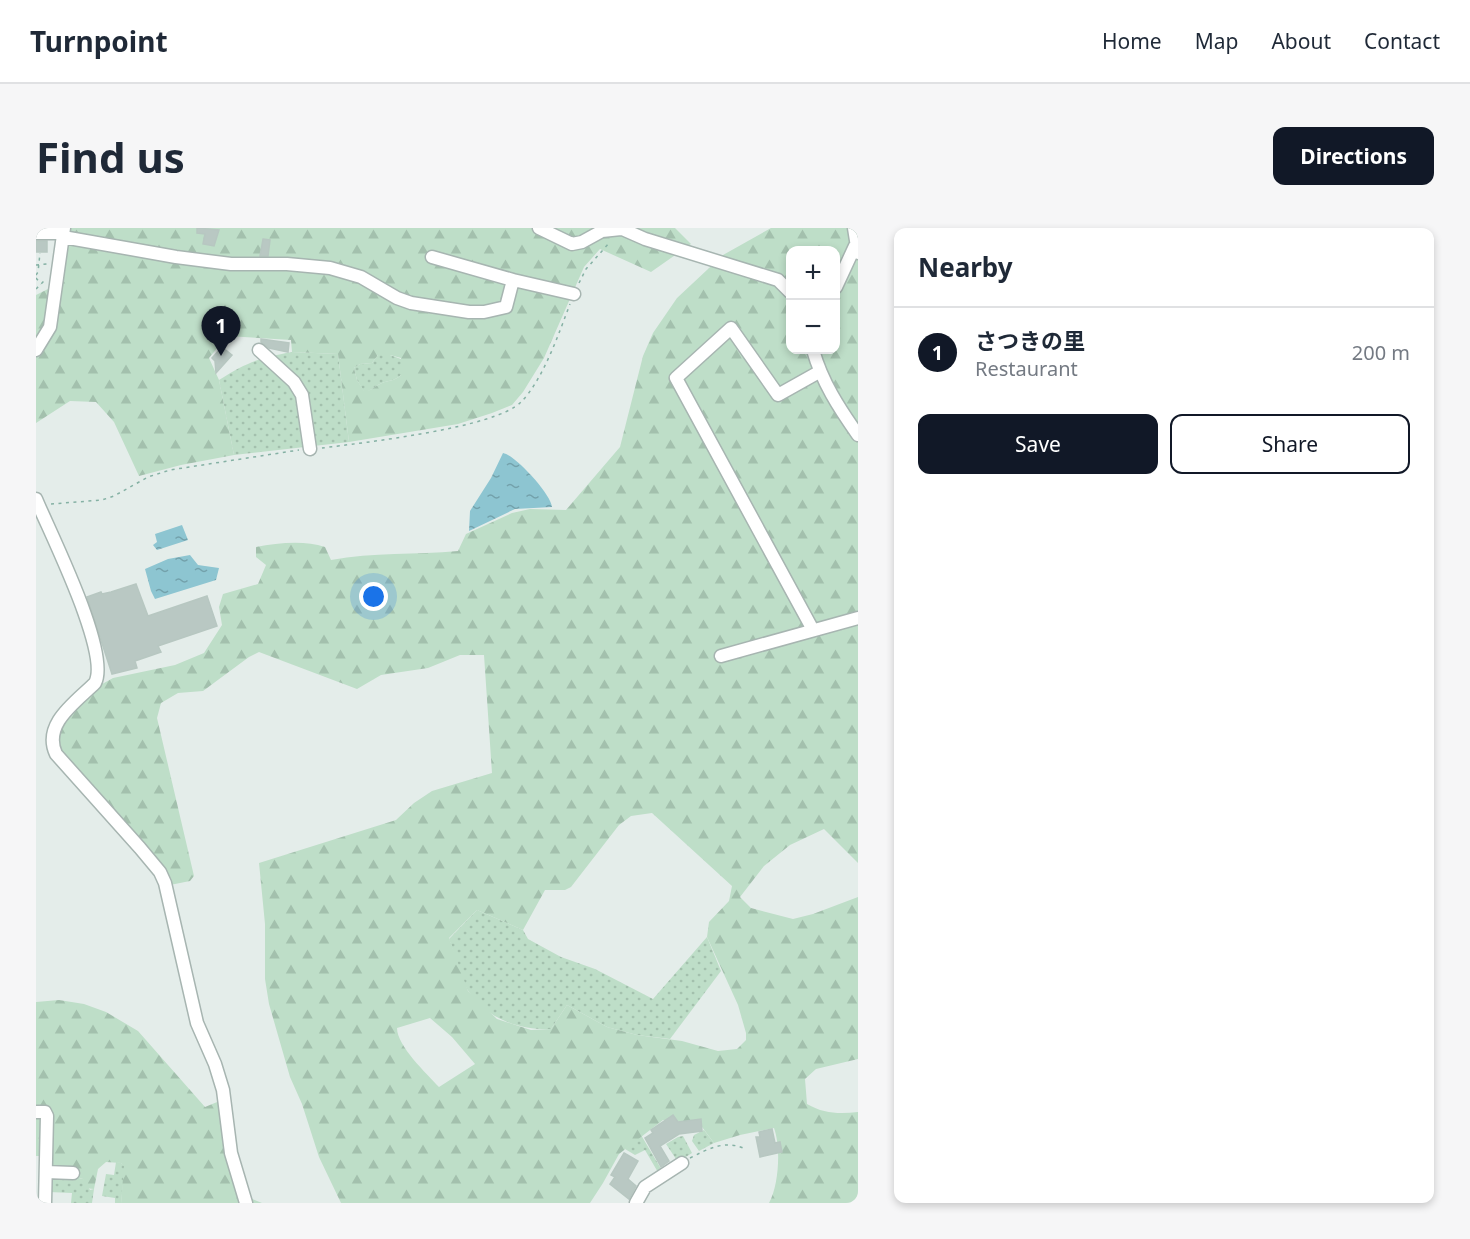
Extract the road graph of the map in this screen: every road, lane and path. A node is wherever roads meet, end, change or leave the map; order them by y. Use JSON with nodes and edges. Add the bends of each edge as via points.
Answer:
{"nodes":[{"id":1,"x":539,"y":228,"type":"edge"},
{"id":2,"x":854,"y":228,"type":"edge"},
{"id":3,"x":621,"y":229,"type":"edge"},
{"id":4,"x":36,"y":232,"type":"edge"},
{"id":5,"x":63,"y":232,"type":"edge"},
{"id":6,"x":857,"y":250,"type":"edge"},
{"id":7,"x":40,"y":254,"type":"dead end"},
{"id":8,"x":432,"y":258,"type":"dead end"},
{"id":9,"x":51,"y":260,"type":"dead end"},
{"id":10,"x":38,"y":265,"type":"edge"},
{"id":11,"x":36,"y":277,"type":"edge"},
{"id":12,"x":513,"y":280,"type":"junction"},
{"id":13,"x":840,"y":280,"type":"edge"},
{"id":14,"x":42,"y":284,"type":"dead end"},
{"id":15,"x":786,"y":288,"type":"edge"},
{"id":16,"x":574,"y":294,"type":"junction"},
{"id":17,"x":36,"y":350,"type":"edge"},
{"id":18,"x":259,"y":350,"type":"dead end"},
{"id":19,"x":814,"y":354,"type":"edge"},
{"id":20,"x":819,"y":372,"type":"junction"},
{"id":21,"x":858,"y":435,"type":"edge"},
{"id":22,"x":310,"y":449,"type":"junction"},
{"id":23,"x":37,"y":503,"type":"edge"},
{"id":24,"x":858,"y":618,"type":"edge"},
{"id":25,"x":813,"y":630,"type":"junction"},
{"id":26,"x":721,"y":656,"type":"dead end"},
{"id":27,"x":36,"y":1112,"type":"edge"},
{"id":28,"x":743,"y":1148,"type":"dead end"},
{"id":29,"x":41,"y":1158,"type":"edge"},
{"id":30,"x":682,"y":1163,"type":"joint"},
{"id":31,"x":46,"y":1172,"type":"junction"},
{"id":32,"x":73,"y":1173,"type":"dead end"},
{"id":33,"x":45,"y":1203,"type":"edge"},
{"id":34,"x":246,"y":1203,"type":"edge"},
{"id":35,"x":636,"y":1203,"type":"edge"}],
"edges":[{"from":1,"to":3,"type":"street","via":[[572,244],[602,231]]},
{"from":2,"to":6,"type":"street"},
{"from":3,"to":15,"type":"street","via":[[777,280]]},
{"from":3,"to":16,"type":"path","via":[[586,269]]},
{"from":4,"to":5,"type":"street"},
{"from":5,"to":12,"type":"street","via":[[187,259],[330,268],[361,277],[411,303],[469,312],[506,307]]},
{"from":5,"to":17,"type":"street","via":[[50,327]]},
{"from":6,"to":13,"type":"street"},
{"from":7,"to":10,"type":"path"},
{"from":8,"to":12,"type":"street"},
{"from":9,"to":10,"type":"path"},
{"from":10,"to":11,"type":"path"},
{"from":11,"to":14,"type":"path"},
{"from":12,"to":16,"type":"street"},
{"from":16,"to":22,"type":"path","via":[[537,379],[511,409],[457,427]]},
{"from":18,"to":22,"type":"street","via":[[294,382],[302,395]]},
{"from":19,"to":20,"type":"street"},
{"from":20,"to":21,"type":"street"},
{"from":20,"to":25,"type":"street","via":[[778,395],[731,328],[676,378]]},
{"from":22,"to":23,"type":"path","via":[[170,470],[102,500]]},
{"from":23,"to":34,"type":"street","via":[[79,599],[98,661],[95,682],[54,726],[52,744],[56,754],[140,848],[165,883],[197,1023],[223,1090],[231,1154]]},
{"from":24,"to":25,"type":"street"},
{"from":25,"to":26,"type":"street"},
{"from":27,"to":29,"type":"street","via":[[45,1112],[47,1116]]},
{"from":28,"to":30,"type":"path","via":[[727,1143]]},
{"from":29,"to":31,"type":"street"},
{"from":30,"to":35,"type":"street","via":[[645,1187]]},
{"from":31,"to":32,"type":"street"},
{"from":31,"to":33,"type":"street"}]}
